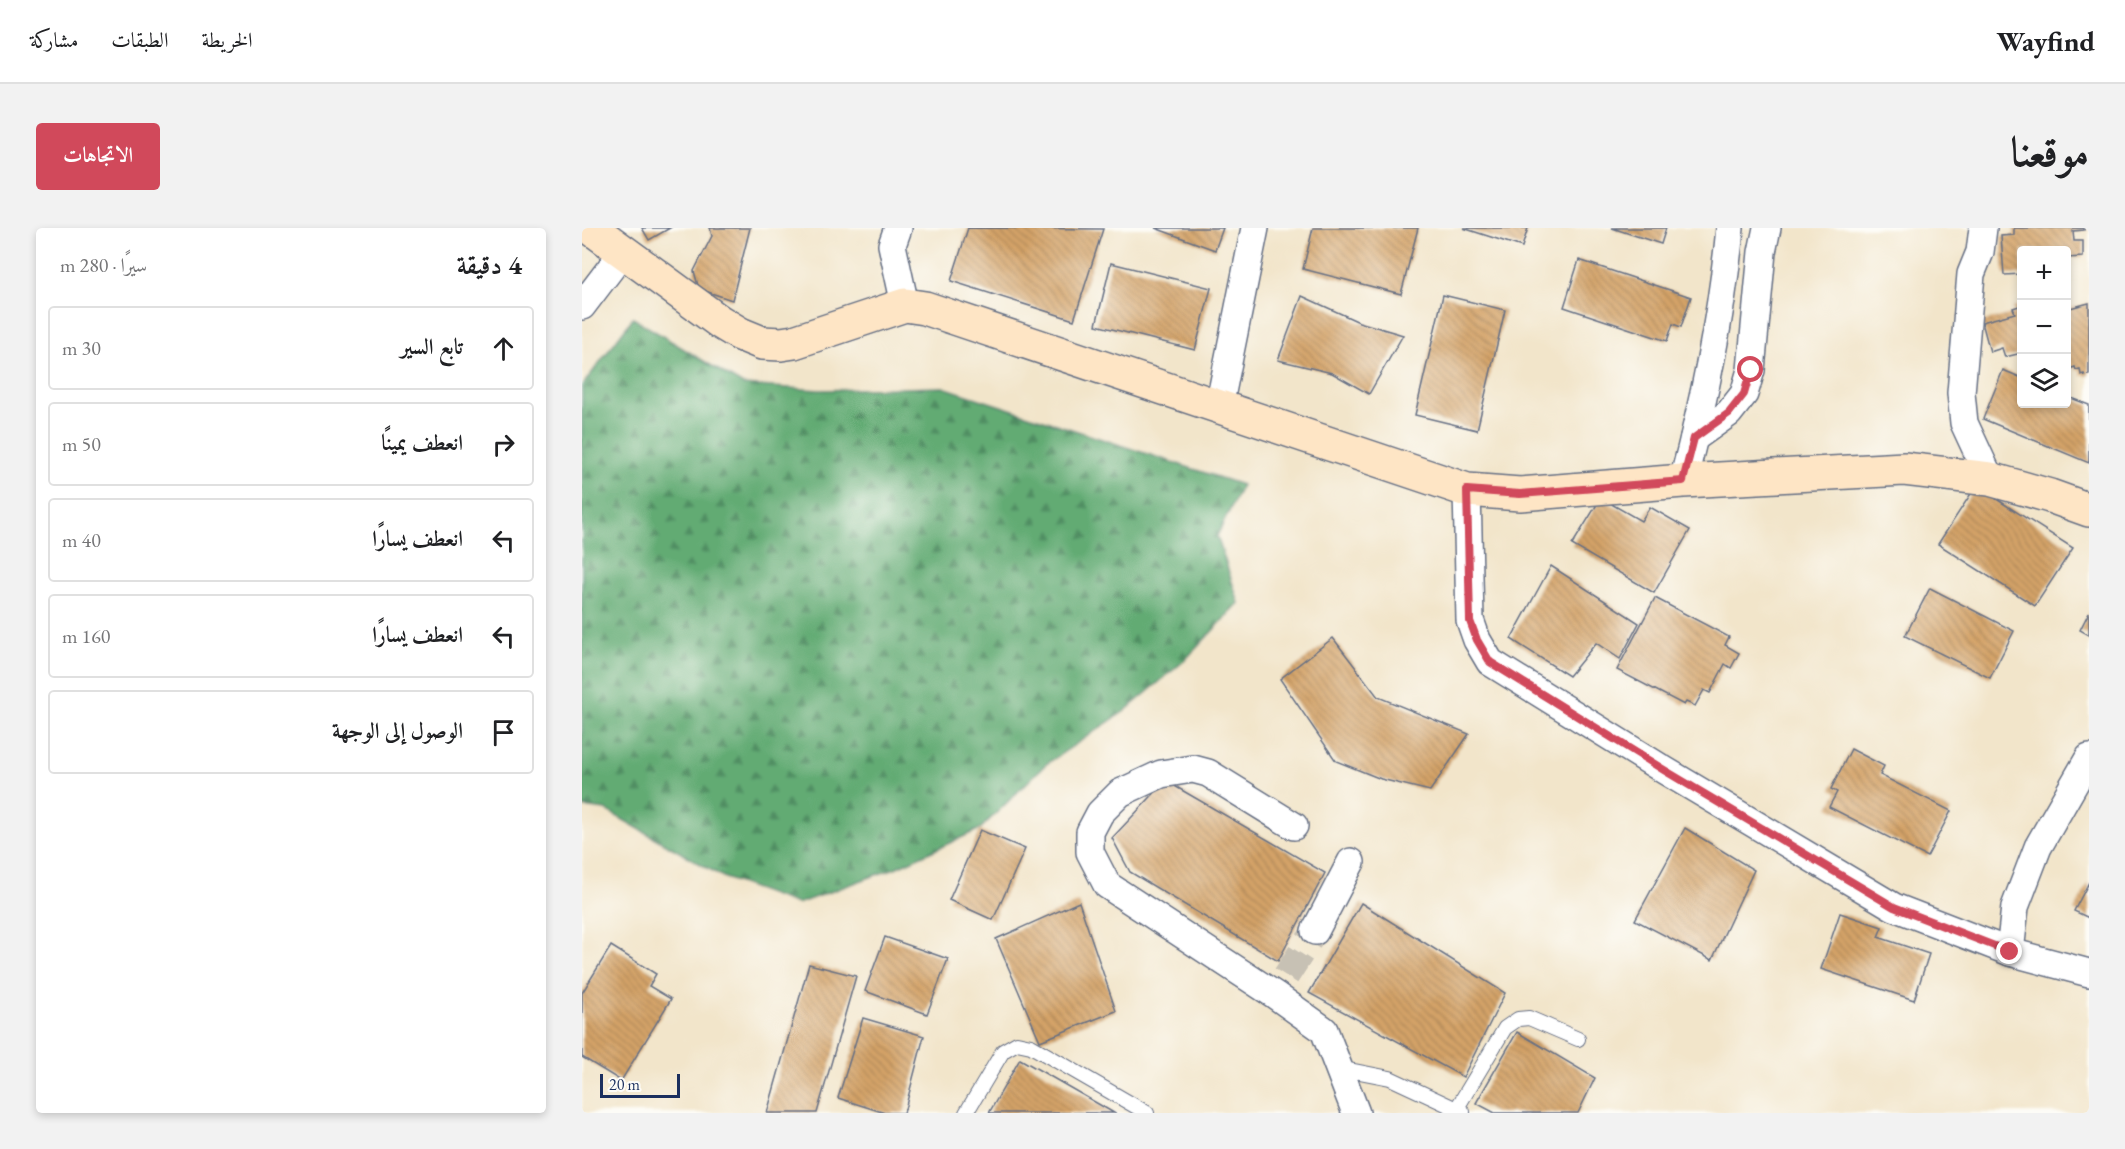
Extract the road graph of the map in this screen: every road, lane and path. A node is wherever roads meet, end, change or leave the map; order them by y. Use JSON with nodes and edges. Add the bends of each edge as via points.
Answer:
{"nodes":[{"id":1,"x":591,"y":228,"type":"edge"},
{"id":2,"x":898,"y":228,"type":"edge"},
{"id":3,"x":1255,"y":228,"type":"edge"},
{"id":4,"x":1730,"y":228,"type":"edge"},
{"id":5,"x":1767,"y":228,"type":"edge"},
{"id":6,"x":1983,"y":228,"type":"edge"},
{"id":7,"x":624,"y":252,"type":"junction"},
{"id":8,"x":905,"y":305,"type":"junction"},
{"id":9,"x":582,"y":306,"type":"edge"},
{"id":10,"x":1219,"y":407,"type":"junction"},
{"id":11,"x":1694,"y":438,"type":"junction"},
{"id":12,"x":1990,"y":479,"type":"junction"},
{"id":13,"x":1683,"y":481,"type":"junction"},
{"id":14,"x":1467,"y":490,"type":"junction"},
{"id":15,"x":2089,"y":510,"type":"edge"},
{"id":16,"x":2089,"y":758,"type":"edge"},
{"id":17,"x":1294,"y":826,"type":"dead end"},
{"id":18,"x":1351,"y":862,"type":"dead end"},
{"id":19,"x":1315,"y":930,"type":"tunnel mouth"},
{"id":20,"x":2010,"y":952,"type":"junction"},
{"id":21,"x":2089,"y":973,"type":"edge"},
{"id":22,"x":1578,"y":1039,"type":"dead end"},
{"id":23,"x":1339,"y":1068,"type":"junction"},
{"id":24,"x":1461,"y":1110,"type":"edge"},
{"id":25,"x":966,"y":1113,"type":"edge"},
{"id":26,"x":1147,"y":1113,"type":"edge"},
{"id":27,"x":1356,"y":1113,"type":"edge"}],
"edges":[{"from":1,"to":7,"type":"street"},
{"from":2,"to":8,"type":"street","via":[[892,245]]},
{"from":3,"to":10,"type":"street"},
{"from":4,"to":11,"type":"street","via":[[1719,324]]},
{"from":5,"to":11,"type":"street","via":[[1751,370],[1744,394],[1729,413]]},
{"from":6,"to":12,"type":"street","via":[[1980,252],[1971,274],[1961,393],[1964,423]]},
{"from":7,"to":8,"type":"street","via":[[720,322],[762,343],[794,342]]},
{"from":7,"to":9,"type":"street"},
{"from":8,"to":10,"type":"street","via":[[925,308]]},
{"from":10,"to":14,"type":"street"},
{"from":11,"to":13,"type":"street"},
{"from":12,"to":13,"type":"street","via":[[1904,470]]},
{"from":12,"to":15,"type":"street"},
{"from":13,"to":14,"type":"street","via":[[1520,494]]},
{"from":14,"to":20,"type":"street","via":[[1470,621],[1490,662],[1894,907]]},
{"from":16,"to":20,"type":"street","via":[[2038,847],[2015,907]]},
{"from":17,"to":23,"type":"street","via":[[1208,773],[1193,769],[1161,774],[1120,793],[1100,813],[1090,832],[1090,852],[1107,885],[1280,986],[1324,1030]]},
{"from":18,"to":19,"type":"street"},
{"from":20,"to":21,"type":"street"},
{"from":22,"to":24,"type":"lane","via":[[1529,1018],[1518,1019],[1505,1028]]},
{"from":23,"to":24,"type":"lane","via":[[1390,1078]]},
{"from":23,"to":27,"type":"street"},
{"from":25,"to":26,"type":"lane","via":[[1003,1051],[1017,1043],[1031,1046]]}]}
